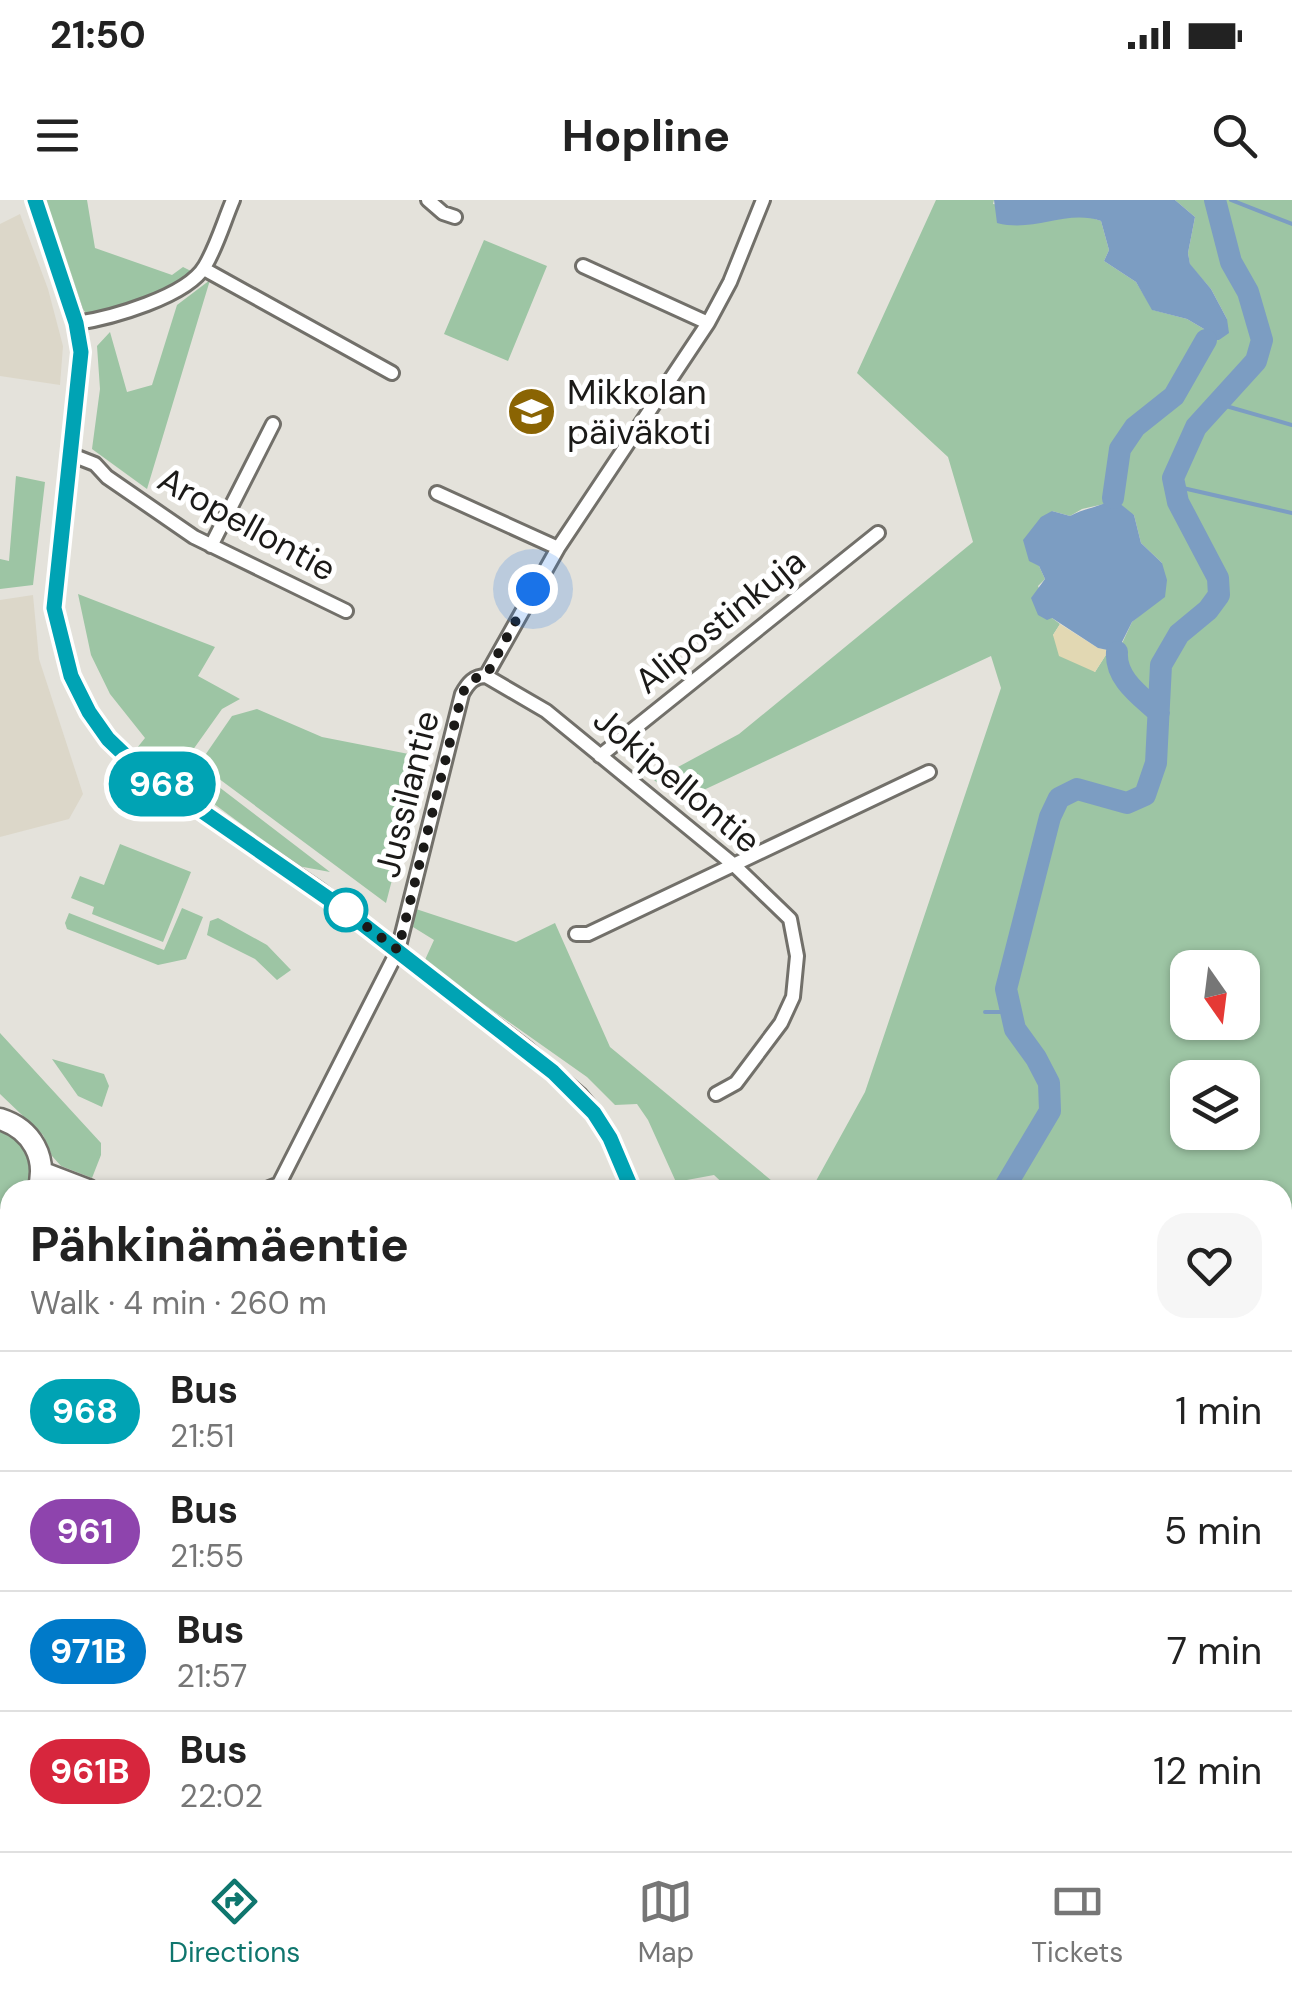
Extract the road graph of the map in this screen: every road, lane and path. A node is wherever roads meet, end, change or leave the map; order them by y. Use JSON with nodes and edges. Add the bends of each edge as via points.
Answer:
{"nodes":[{"id":1,"x":35,"y":200,"type":"edge"},
{"id":2,"x":233,"y":200,"type":"edge"},
{"id":3,"x":428,"y":200,"type":"edge"},
{"id":4,"x":763,"y":200,"type":"edge"},
{"id":5,"x":455,"y":217,"type":"dead end"},
{"id":6,"x":583,"y":266,"type":"dead end"},
{"id":7,"x":204,"y":269,"type":"junction"},
{"id":8,"x":708,"y":322,"type":"junction"},
{"id":9,"x":76,"y":323,"type":"junction"},
{"id":10,"x":392,"y":373,"type":"dead end"},
{"id":11,"x":274,"y":424,"type":"dead end"},
{"id":12,"x":72,"y":455,"type":"junction"},
{"id":13,"x":437,"y":493,"type":"dead end"},
{"id":14,"x":878,"y":533,"type":"dead end"},
{"id":15,"x":210,"y":546,"type":"junction"},
{"id":16,"x":558,"y":548,"type":"junction"},
{"id":17,"x":346,"y":611,"type":"dead end"},
{"id":18,"x":486,"y":676,"type":"junction"},
{"id":19,"x":600,"y":756,"type":"junction"},
{"id":20,"x":928,"y":772,"type":"dead end"},
{"id":21,"x":734,"y":866,"type":"junction"},
{"id":22,"x":576,"y":934,"type":"dead end"},
{"id":23,"x":398,"y":950,"type":"junction"},
{"id":24,"x":716,"y":1094,"type":"dead end"},
{"id":25,"x":2,"y":1117,"type":"edge"},
{"id":26,"x":40,"y":1180,"type":"edge"},
{"id":27,"x":281,"y":1180,"type":"edge"},
{"id":28,"x":628,"y":1180,"type":"edge"}],
"edges":[{"from":1,"to":9,"type":"street"},
{"from":2,"to":7,"type":"street"},
{"from":3,"to":5,"type":"street"},
{"from":4,"to":8,"type":"street","name":"Jussilantie"},
{"from":6,"to":8,"type":"street"},
{"from":7,"to":9,"type":"street","via":[[158,298]]},
{"from":7,"to":10,"type":"street"},
{"from":8,"to":16,"type":"street","name":"Jussilantie"},
{"from":9,"to":12,"type":"street","via":[[81,352]]},
{"from":11,"to":15,"type":"street"},
{"from":12,"to":15,"type":"street","name":"Aropellontie","via":[[95,464]]},
{"from":12,"to":23,"type":"street","via":[[54,608],[71,676],[89,712],[134,764]]},
{"from":13,"to":16,"type":"street"},
{"from":14,"to":19,"type":"street","name":"Alipostinkuja"},
{"from":15,"to":17,"type":"street","name":"Aropellontie"},
{"from":16,"to":18,"type":"street","name":"Jussilantie"},
{"from":18,"to":19,"type":"street","name":"Jokipellontie","via":[[546,711]]},
{"from":18,"to":23,"type":"street","name":"Jussilantie","via":[[462,694]]},
{"from":19,"to":21,"type":"street","name":"Jokipellontie"},
{"from":20,"to":21,"type":"street"},
{"from":21,"to":22,"type":"street"},
{"from":21,"to":24,"type":"street","name":"Jokipellontie","via":[[790,919],[797,956],[793,997],[781,1024],[736,1084]]},
{"from":23,"to":27,"type":"street","name":"Jussilantie"},
{"from":23,"to":28,"type":"street","via":[[579,1095],[610,1138]]},
{"from":25,"to":26,"type":"main road","via":[[35,1144]]}]}
